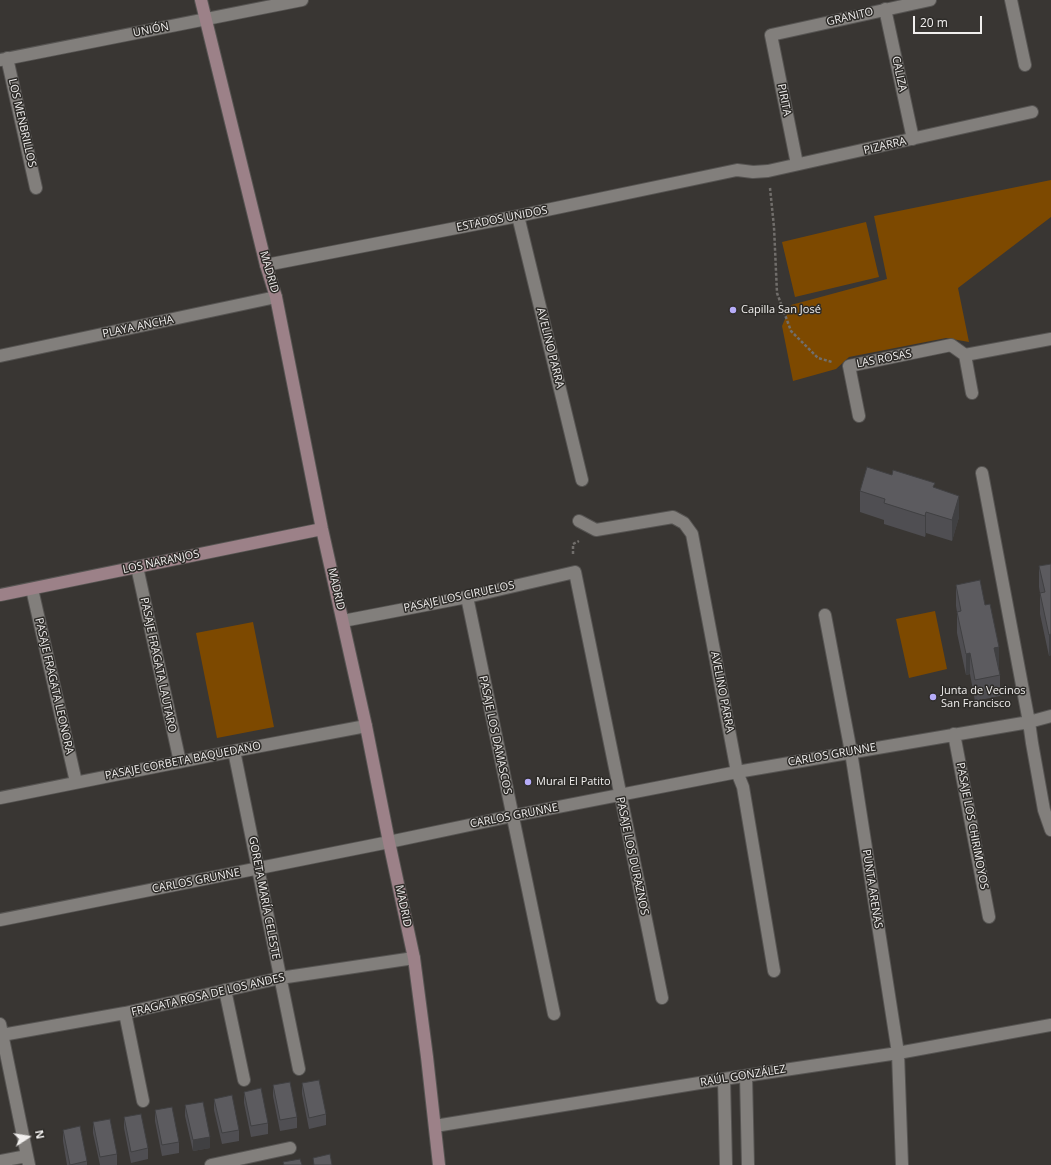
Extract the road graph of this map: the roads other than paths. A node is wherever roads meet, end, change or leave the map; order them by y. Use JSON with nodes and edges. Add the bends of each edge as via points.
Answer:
{"nodes":[{"id":1,"x":201,"y":0,"type":"edge"},
{"id":2,"x":302,"y":0,"type":"edge"},
{"id":3,"x":930,"y":0,"type":"edge"},
{"id":4,"x":1011,"y":0,"type":"edge"},
{"id":5,"x":885,"y":10,"type":"junction"},
{"id":6,"x":206,"y":19,"type":"junction"},
{"id":7,"x":771,"y":35,"type":"joint"},
{"id":8,"x":4,"y":59,"type":"edge"},
{"id":9,"x":1024,"y":65,"type":"dead end"},
{"id":10,"x":1032,"y":112,"type":"dead end"},
{"id":11,"x":913,"y":139,"type":"junction"},
{"id":12,"x":797,"y":164,"type":"junction"},
{"id":13,"x":737,"y":170,"type":"joint"},
{"id":14,"x":36,"y":188,"type":"dead end"},
{"id":15,"x":518,"y":216,"type":"junction"},
{"id":16,"x":266,"y":265,"type":"junction"},
{"id":17,"x":276,"y":297,"type":"junction"},
{"id":18,"x":1051,"y":338,"type":"edge"},
{"id":19,"x":965,"y":355,"type":"junction"},
{"id":20,"x":0,"y":356,"type":"edge"},
{"id":21,"x":972,"y":393,"type":"dead end"},
{"id":22,"x":859,"y":416,"type":"dead end"},
{"id":23,"x":982,"y":473,"type":"dead end"},
{"id":24,"x":582,"y":480,"type":"dead end"},
{"id":25,"x":579,"y":521,"type":"dead end"},
{"id":26,"x":322,"y":529,"type":"junction"},
{"id":27,"x":137,"y":567,"type":"junction"},
{"id":28,"x":575,"y":572,"type":"joint"},
{"id":29,"x":32,"y":589,"type":"junction"},
{"id":30,"x":0,"y":595,"type":"edge"},
{"id":31,"x":467,"y":597,"type":"junction"},
{"id":32,"x":825,"y":615,"type":"dead end"},
{"id":33,"x":343,"y":621,"type":"junction"},
{"id":34,"x":1051,"y":716,"type":"edge"},
{"id":35,"x":1029,"y":722,"type":"junction"},
{"id":36,"x":366,"y":726,"type":"junction"},
{"id":37,"x":954,"y":734,"type":"junction"},
{"id":38,"x":234,"y":751,"type":"junction"},
{"id":39,"x":851,"y":752,"type":"junction"},
{"id":40,"x":180,"y":762,"type":"junction"},
{"id":41,"x":737,"y":772,"type":"junction"},
{"id":42,"x":76,"y":782,"type":"junction"},
{"id":43,"x":620,"y":795,"type":"junction"},
{"id":44,"x":0,"y":798,"type":"edge"},
{"id":45,"x":512,"y":816,"type":"junction"},
{"id":46,"x":1051,"y":830,"type":"edge"},
{"id":47,"x":389,"y":842,"type":"junction"},
{"id":48,"x":258,"y":868,"type":"junction"},
{"id":49,"x":989,"y":918,"type":"dead end"},
{"id":50,"x":0,"y":920,"type":"edge"},
{"id":51,"x":414,"y":958,"type":"junction"},
{"id":52,"x":774,"y":971,"type":"dead end"},
{"id":53,"x":280,"y":978,"type":"junction"},
{"id":54,"x":225,"y":990,"type":"junction"},
{"id":55,"x":662,"y":998,"type":"dead end"},
{"id":56,"x":125,"y":1013,"type":"junction"},
{"id":57,"x":554,"y":1014,"type":"dead end"},
{"id":58,"x":1051,"y":1025,"type":"edge"},
{"id":59,"x":1,"y":1030,"type":"edge"},
{"id":60,"x":898,"y":1053,"type":"junction"},
{"id":61,"x":299,"y":1068,"type":"dead end"},
{"id":62,"x":746,"y":1076,"type":"junction"},
{"id":63,"x":724,"y":1079,"type":"junction"},
{"id":64,"x":244,"y":1080,"type":"dead end"},
{"id":65,"x":143,"y":1101,"type":"dead end"},
{"id":66,"x":435,"y":1126,"type":"junction"},
{"id":67,"x":290,"y":1148,"type":"dead end"},
{"id":68,"x":28,"y":1160,"type":"edge"},
{"id":69,"x":0,"y":1161,"type":"edge"},
{"id":70,"x":211,"y":1165,"type":"edge"},
{"id":71,"x":439,"y":1165,"type":"edge"},
{"id":72,"x":726,"y":1165,"type":"edge"},
{"id":73,"x":748,"y":1165,"type":"edge"},
{"id":74,"x":902,"y":1165,"type":"edge"}],
"edges":[{"from":1,"to":6,"type":"street","name":"MADRID"},
{"from":2,"to":6,"type":"street","name":"UNIÓN"},
{"from":3,"to":5,"type":"street","name":"GRANITO"},
{"from":4,"to":9,"type":"street"},
{"from":5,"to":7,"type":"street","name":"GRANITO"},
{"from":5,"to":11,"type":"street","name":"CALIZA"},
{"from":6,"to":8,"type":"street","name":"UNIÓN"},
{"from":6,"to":16,"type":"street","name":"MADRID"},
{"from":7,"to":12,"type":"street","name":"PIRITA"},
{"from":8,"to":14,"type":"street","name":"LOS MENBRILLOS"},
{"from":10,"to":11,"type":"street","name":"PIZARRA"},
{"from":11,"to":12,"type":"street","name":"PIZARRA"},
{"from":12,"to":13,"type":"street","name":"PIZARRA","via":[[768,171]]},
{"from":13,"to":15,"type":"street","name":"ESTADOS UNIDOS"},
{"from":15,"to":16,"type":"street","name":"ESTADOS UNIDOS"},
{"from":15,"to":24,"type":"street","name":"AVELINO PARRA"},
{"from":16,"to":17,"type":"street","name":"MADRID"},
{"from":17,"to":20,"type":"street","name":"PLAYA ANCHA"},
{"from":17,"to":26,"type":"street","name":"MADRID"},
{"from":18,"to":19,"type":"street"},
{"from":19,"to":21,"type":"street"},
{"from":19,"to":22,"type":"street","name":"LAS ROSAS","via":[[951,345],[849,366]]},
{"from":23,"to":35,"type":"street"},
{"from":25,"to":41,"type":"street","name":"AVELINO PARRA","via":[[596,530],[673,517],[684,523],[692,534]]},
{"from":26,"to":27,"type":"street","name":"LOS NARANJOS"},
{"from":26,"to":33,"type":"street","name":"MADRID"},
{"from":27,"to":29,"type":"street","name":"LOS NARANJOS"},
{"from":27,"to":40,"type":"street","name":"PASAJE FRAGATA LAUTARO"},
{"from":28,"to":31,"type":"street","name":"PASAJE LOS CIRUELOS"},
{"from":28,"to":43,"type":"street","name":"PASAJE LOS DURAZNOS"},
{"from":29,"to":30,"type":"street","name":"LOS NARANJOS"},
{"from":29,"to":42,"type":"street","name":"PASAJE FRAGATA LEONORA"},
{"from":31,"to":33,"type":"street","name":"PASAJE LOS CIRUELOS"},
{"from":31,"to":45,"type":"street","name":"PASAJE LOS DAMASCOS"},
{"from":32,"to":39,"type":"street","name":"PUNTA ARENAS"},
{"from":33,"to":36,"type":"street","name":"MADRID"},
{"from":34,"to":35,"type":"street","name":"CARLOS GRUNNE"},
{"from":35,"to":37,"type":"street","name":"CARLOS GRUNNE"},
{"from":35,"to":46,"type":"street","via":[[1044,810]]},
{"from":36,"to":38,"type":"street","name":"PASAJE CORBETA BAQUEDANO"},
{"from":36,"to":47,"type":"street","name":"MADRID"},
{"from":37,"to":39,"type":"street","name":"CARLOS GRUNNE"},
{"from":37,"to":49,"type":"street","name":"PASAJE LOS CHIRIMOYOS"},
{"from":38,"to":40,"type":"street","name":"PASAJE CORBETA BAQUEDANO"},
{"from":38,"to":48,"type":"street","name":"GORETA MARÍA CELESTE"},
{"from":39,"to":41,"type":"street","name":"CARLOS GRUNNE"},
{"from":39,"to":60,"type":"street","name":"PUNTA ARENAS"},
{"from":40,"to":42,"type":"street","name":"PASAJE CORBETA BAQUEDANO"},
{"from":41,"to":43,"type":"street","name":"CARLOS GRUNNE"},
{"from":41,"to":52,"type":"street","name":"AVELINO PARRA","via":[[743,787]]},
{"from":42,"to":44,"type":"street","name":"PASAJE CORBETA BAQUEDANO"},
{"from":43,"to":45,"type":"street","name":"CARLOS GRUNNE"},
{"from":43,"to":55,"type":"street","name":"PASAJE LOS DURAZNOS"},
{"from":45,"to":47,"type":"street","name":"CARLOS GRUNNE"},
{"from":45,"to":57,"type":"street","name":"PASAJE LOS DAMASCOS"},
{"from":47,"to":48,"type":"street","name":"CARLOS GRUNNE"},
{"from":47,"to":51,"type":"street","name":"MADRID"},
{"from":48,"to":50,"type":"street","name":"CARLOS GRUNNE"},
{"from":48,"to":53,"type":"street","name":"GORETA MARÍA CELESTE"},
{"from":51,"to":53,"type":"street","name":"FRAGATA ROSA DE LOS ANDES"},
{"from":51,"to":66,"type":"street","name":"MADRID"},
{"from":53,"to":54,"type":"street","name":"FRAGATA ROSA DE LOS ANDES"},
{"from":53,"to":61,"type":"street","name":"GORETA MARÍA CELESTE"},
{"from":54,"to":56,"type":"street","name":"FRAGATA ROSA DE LOS ANDES"},
{"from":54,"to":64,"type":"street"},
{"from":56,"to":59,"type":"street","name":"FRAGATA ROSA DE LOS ANDES"},
{"from":56,"to":65,"type":"street"},
{"from":58,"to":60,"type":"street","name":"RAÚL GONZÁLEZ"},
{"from":59,"to":68,"type":"street"},
{"from":60,"to":62,"type":"street","name":"RAÚL GONZÁLEZ"},
{"from":60,"to":74,"type":"street","name":"PUNTA ARENAS"},
{"from":62,"to":63,"type":"street","name":"RAÚL GONZÁLEZ"},
{"from":62,"to":73,"type":"street"},
{"from":63,"to":66,"type":"street","name":"RAÚL GONZÁLEZ"},
{"from":63,"to":72,"type":"street"},
{"from":66,"to":71,"type":"street","name":"MADRID"},
{"from":67,"to":70,"type":"street"},
{"from":68,"to":69,"type":"street"}]}
